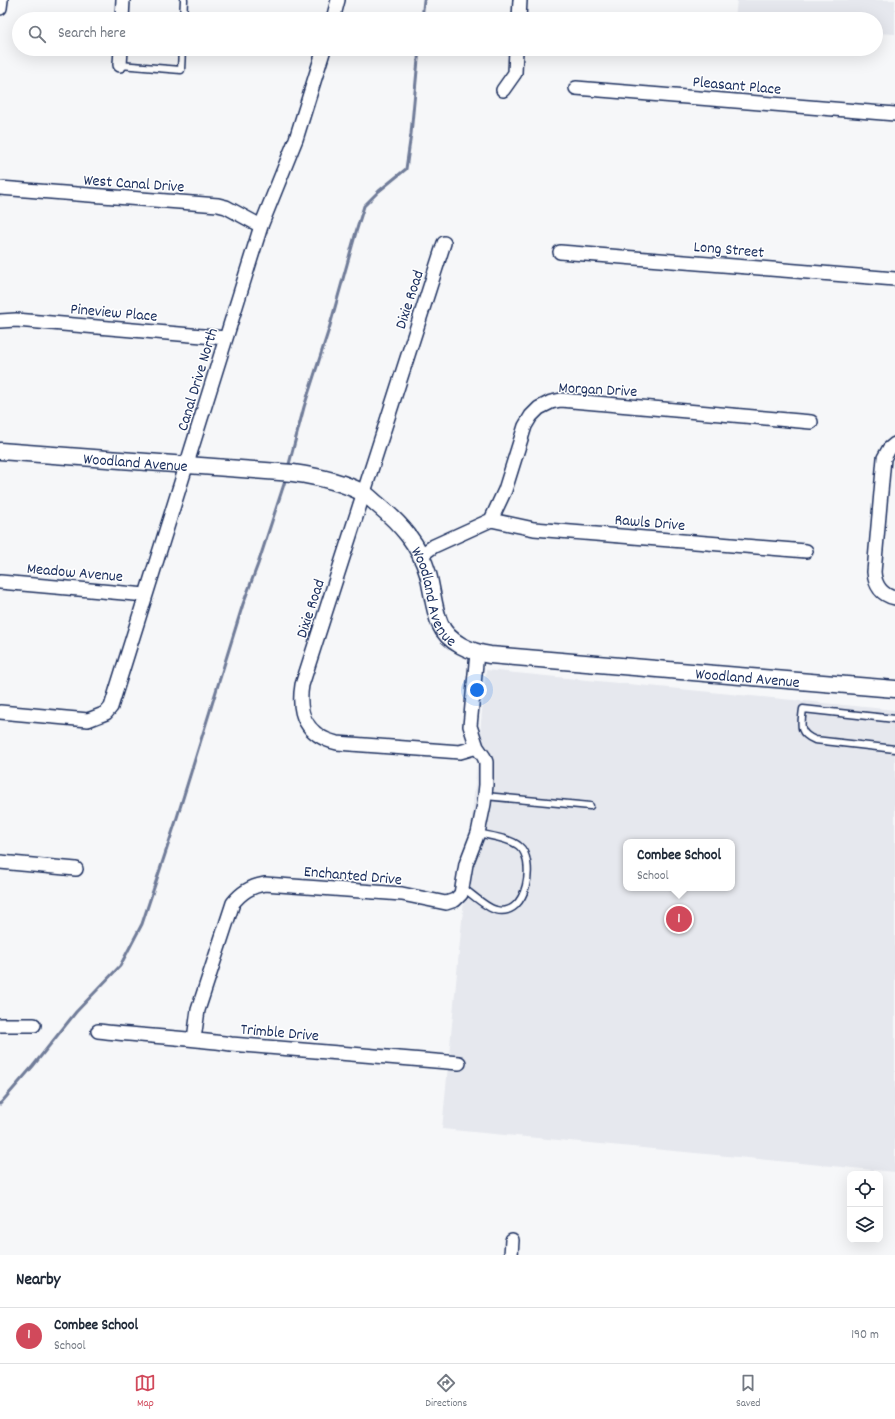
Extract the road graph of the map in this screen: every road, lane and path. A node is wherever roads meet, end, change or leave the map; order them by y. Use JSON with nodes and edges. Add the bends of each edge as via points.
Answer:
{"nodes":[{"id":1,"x":1,"y":0,"type":"edge"},
{"id":2,"x":123,"y":0,"type":"edge"},
{"id":3,"x":184,"y":0,"type":"edge"},
{"id":4,"x":338,"y":0,"type":"edge"},
{"id":5,"x":520,"y":0,"type":"edge"},
{"id":6,"x":0,"y":8,"type":"edge"},
{"id":7,"x":122,"y":12,"type":"edge"},
{"id":8,"x":183,"y":12,"type":"edge"},
{"id":9,"x":335,"y":12,"type":"edge"},
{"id":10,"x":519,"y":12,"type":"edge"},
{"id":11,"x":121,"y":56,"type":"edge"},
{"id":12,"x":182,"y":56,"type":"edge"},
{"id":13,"x":322,"y":56,"type":"edge"},
{"id":14,"x":516,"y":56,"type":"edge"},
{"id":15,"x":120,"y":65,"type":"joint"},
{"id":16,"x":576,"y":88,"type":"dead end"},
{"id":17,"x":503,"y":90,"type":"dead end"},
{"id":18,"x":895,"y":114,"type":"edge"},
{"id":19,"x":0,"y":188,"type":"edge"},
{"id":20,"x":261,"y":226,"type":"junction"},
{"id":21,"x":444,"y":243,"type":"dead end"},
{"id":22,"x":560,"y":252,"type":"dead end"},
{"id":23,"x":895,"y":279,"type":"edge"},
{"id":24,"x":0,"y":321,"type":"edge"},
{"id":25,"x":226,"y":338,"type":"junction"},
{"id":26,"x":811,"y":422,"type":"dead end"},
{"id":27,"x":895,"y":444,"type":"edge"},
{"id":28,"x":0,"y":451,"type":"edge"},
{"id":29,"x":187,"y":465,"type":"junction"},
{"id":30,"x":363,"y":493,"type":"junction"},
{"id":31,"x":491,"y":520,"type":"junction"},
{"id":32,"x":806,"y":551,"type":"dead end"},
{"id":33,"x":420,"y":556,"type":"junction"},
{"id":34,"x":0,"y":582,"type":"edge"},
{"id":35,"x":146,"y":595,"type":"junction"},
{"id":36,"x":895,"y":598,"type":"edge"},
{"id":37,"x":477,"y":653,"type":"junction"},
{"id":38,"x":895,"y":689,"type":"edge"},
{"id":39,"x":0,"y":712,"type":"edge"},
{"id":40,"x":895,"y":719,"type":"edge"},
{"id":41,"x":477,"y":748,"type":"junction"},
{"id":42,"x":895,"y":749,"type":"edge"},
{"id":43,"x":485,"y":796,"type":"junction"},
{"id":44,"x":590,"y":806,"type":"dead end"},
{"id":45,"x":478,"y":833,"type":"junction"},
{"id":46,"x":0,"y":862,"type":"edge"},
{"id":47,"x":76,"y":869,"type":"dead end"},
{"id":48,"x":463,"y":888,"type":"junction"},
{"id":49,"x":0,"y":1025,"type":"edge"},
{"id":50,"x":34,"y":1025,"type":"dead end"},
{"id":51,"x":98,"y":1031,"type":"dead end"},
{"id":52,"x":194,"y":1039,"type":"junction"},
{"id":53,"x":459,"y":1063,"type":"dead end"},
{"id":54,"x":512,"y":1240,"type":"dead end"},
{"id":55,"x":511,"y":1255,"type":"edge"}],
"edges":[{"from":1,"to":6,"type":"street"},
{"from":2,"to":7,"type":"street"},
{"from":3,"to":8,"type":"lane"},
{"from":4,"to":9,"type":"street"},
{"from":5,"to":10,"type":"street"},
{"from":11,"to":15,"type":"street"},
{"from":12,"to":15,"type":"lane","via":[[181,70]]},
{"from":13,"to":20,"type":"street","name":"Canal Drive North","via":[[296,139]]},
{"from":14,"to":17,"type":"street","via":[[515,73]]},
{"from":16,"to":18,"type":"street","name":"Pleasant Place"},
{"from":19,"to":20,"type":"street","name":"West Canal Drive","via":[[218,205]]},
{"from":20,"to":25,"type":"street","name":"Canal Drive North"},
{"from":21,"to":30,"type":"street","name":"Dixie Road"},
{"from":22,"to":23,"type":"street","name":"Long Street"},
{"from":24,"to":25,"type":"street","name":"Pineview Place","via":[[24,320]]},
{"from":25,"to":29,"type":"street","name":"Canal Drive North"},
{"from":26,"to":31,"type":"street","name":"Morgan Drive","via":[[561,400],[551,402],[531,416],[505,490]]},
{"from":27,"to":36,"type":"street","via":[[884,458],[874,572],[875,581],[881,591]]},
{"from":28,"to":29,"type":"street","name":"Woodland Avenue"},
{"from":29,"to":30,"type":"street","name":"Woodland Avenue","via":[[314,476],[332,480]]},
{"from":29,"to":35,"type":"street","name":"Canal Drive North"},
{"from":30,"to":33,"type":"street","name":"Woodland Avenue","via":[[402,526]]},
{"from":30,"to":41,"type":"street","name":"Dixie Road","via":[[302,685],[300,703],[304,718],[317,734],[337,743],[460,752]]},
{"from":31,"to":32,"type":"street","name":"Rawls Drive","via":[[534,529]]},
{"from":31,"to":33,"type":"street","via":[[434,546]]},
{"from":33,"to":37,"type":"street","name":"Woodland Avenue","via":[[428,573],[440,625],[463,647]]},
{"from":34,"to":35,"type":"street","name":"Meadow Avenue"},
{"from":35,"to":39,"type":"street","name":"Canal Drive North","via":[[111,707],[106,713],[88,720]]},
{"from":37,"to":38,"type":"street","name":"Woodland Avenue"},
{"from":37,"to":41,"type":"street","via":[[470,726]]},
{"from":40,"to":42,"type":"lane","via":[[803,709],[802,720],[804,734],[814,740]]},
{"from":41,"to":43,"type":"street","via":[[486,762]]},
{"from":43,"to":44,"type":"lane"},
{"from":43,"to":45,"type":"street"},
{"from":45,"to":48,"type":"street","via":[[466,864]]},
{"from":45,"to":48,"type":"lane","via":[[510,841],[519,846],[524,852],[527,883],[518,903],[504,911],[494,910]]},
{"from":46,"to":47,"type":"street"},
{"from":48,"to":52,"type":"street","name":"Enchanted Drive","via":[[455,900],[446,903],[402,894],[265,884],[246,890],[233,903],[198,1010]]},
{"from":49,"to":50,"type":"street"},
{"from":51,"to":52,"type":"street","name":"Trimble Drive"},
{"from":52,"to":53,"type":"street","name":"Trimble Drive"},
{"from":54,"to":55,"type":"street"}]}
